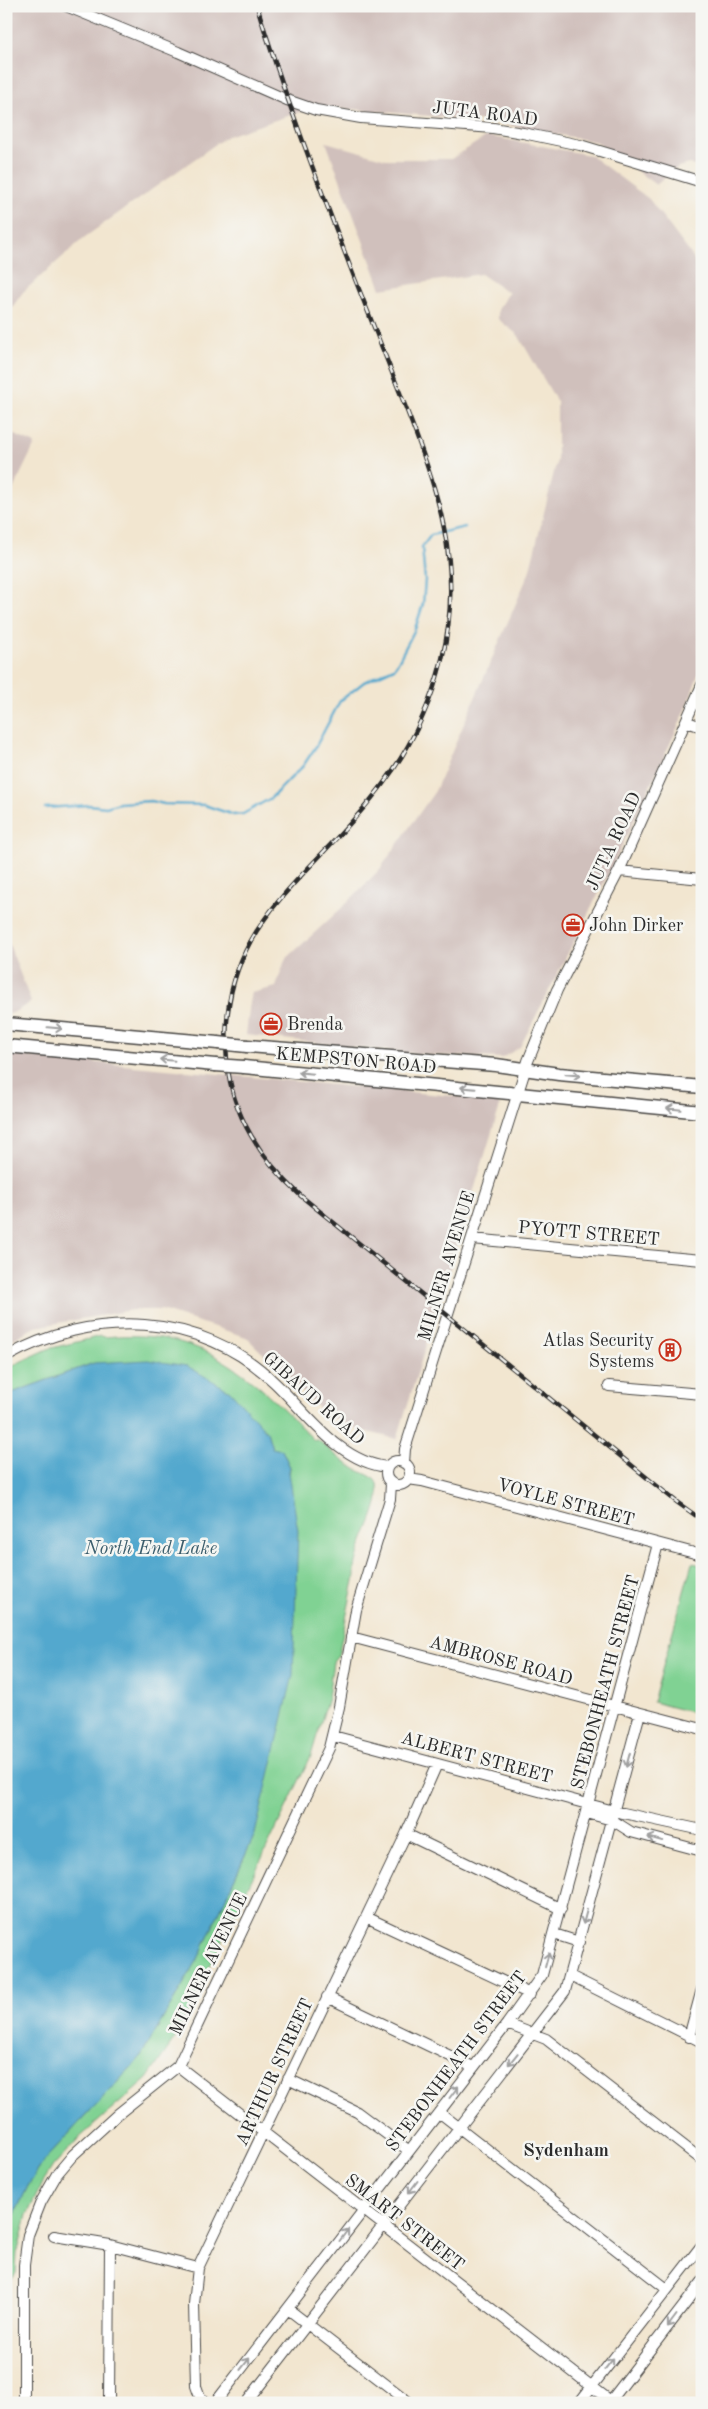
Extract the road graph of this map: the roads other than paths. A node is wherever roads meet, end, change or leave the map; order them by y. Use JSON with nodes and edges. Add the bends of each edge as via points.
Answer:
{"nodes":[{"id":1,"x":66,"y":6,"type":"edge"},
{"id":2,"x":82,"y":10,"type":"edge"},
{"id":3,"x":702,"y":182,"type":"edge"},
{"id":4,"x":702,"y":685,"type":"edge"},
{"id":5,"x":687,"y":722,"type":"junction"},
{"id":6,"x":702,"y":727,"type":"edge"},
{"id":7,"x":619,"y":871,"type":"junction"},
{"id":8,"x":702,"y":880,"type":"edge"},
{"id":9,"x":6,"y":1024,"type":"edge"},
{"id":10,"x":6,"y":1046,"type":"edge"},
{"id":11,"x":525,"y":1069,"type":"junction"},
{"id":12,"x":702,"y":1087,"type":"edge"},
{"id":13,"x":517,"y":1093,"type":"junction"},
{"id":14,"x":702,"y":1112,"type":"edge"},
{"id":15,"x":472,"y":1238,"type":"junction"},
{"id":16,"x":702,"y":1260,"type":"edge"},
{"id":17,"x":6,"y":1358,"type":"edge"},
{"id":18,"x":610,"y":1386,"type":"dead end"},
{"id":19,"x":702,"y":1394,"type":"edge"},
{"id":20,"x":400,"y":1462,"type":"junction"},
{"id":21,"x":386,"y":1471,"type":"junction"},
{"id":22,"x":409,"y":1476,"type":"junction"},
{"id":23,"x":395,"y":1485,"type":"junction"},
{"id":24,"x":658,"y":1544,"type":"junction"},
{"id":25,"x":702,"y":1555,"type":"edge"},
{"id":26,"x":351,"y":1637,"type":"junction"},
{"id":27,"x":614,"y":1707,"type":"junction"},
{"id":28,"x":640,"y":1713,"type":"junction"},
{"id":29,"x":702,"y":1730,"type":"edge"},
{"id":30,"x":333,"y":1736,"type":"junction"},
{"id":31,"x":437,"y":1764,"type":"junction"},
{"id":32,"x":588,"y":1808,"type":"junction"},
{"id":33,"x":613,"y":1815,"type":"junction"},
{"id":34,"x":702,"y":1830,"type":"edge"},
{"id":35,"x":406,"y":1834,"type":"junction"},
{"id":36,"x":702,"y":1851,"type":"edge"},
{"id":37,"x":561,"y":1909,"type":"junction"},
{"id":38,"x":366,"y":1917,"type":"junction"},
{"id":39,"x":554,"y":1934,"type":"junction"},
{"id":40,"x":579,"y":1942,"type":"junction"},
{"id":41,"x":570,"y":1976,"type":"junction"},
{"id":42,"x":702,"y":1989,"type":"edge"},
{"id":43,"x":530,"y":1994,"type":"junction"},
{"id":44,"x":327,"y":1997,"type":"junction"},
{"id":45,"x":507,"y":2024,"type":"junction"},
{"id":46,"x":533,"y":2034,"type":"junction"},
{"id":47,"x":689,"y":2036,"type":"junction"},
{"id":48,"x":702,"y":2042,"type":"edge"},
{"id":49,"x":178,"y":2066,"type":"junction"},
{"id":50,"x":473,"y":2067,"type":"junction"},
{"id":51,"x":288,"y":2079,"type":"junction"},
{"id":52,"x":439,"y":2112,"type":"junction"},
{"id":53,"x":459,"y":2127,"type":"junction"},
{"id":54,"x":264,"y":2131,"type":"junction"},
{"id":55,"x":408,"y":2150,"type":"junction"},
{"id":56,"x":702,"y":2160,"type":"edge"},
{"id":57,"x":364,"y":2209,"type":"junction"},
{"id":58,"x":383,"y":2227,"type":"junction"},
{"id":59,"x":54,"y":2236,"type":"dead end"},
{"id":60,"x":110,"y":2245,"type":"junction"},
{"id":61,"x":702,"y":2245,"type":"edge"},
{"id":62,"x":198,"y":2268,"type":"junction"},
{"id":63,"x":702,"y":2282,"type":"edge"},
{"id":64,"x":667,"y":2289,"type":"junction"},
{"id":65,"x":288,"y":2309,"type":"junction"},
{"id":66,"x":308,"y":2323,"type":"junction"},
{"id":67,"x":590,"y":2387,"type":"junction"},
{"id":68,"x":611,"y":2402,"type":"edge"},
{"id":69,"x":24,"y":2403,"type":"edge"},
{"id":70,"x":109,"y":2403,"type":"edge"},
{"id":71,"x":206,"y":2403,"type":"edge"},
{"id":72,"x":216,"y":2403,"type":"edge"},
{"id":73,"x":246,"y":2403,"type":"edge"},
{"id":74,"x":410,"y":2403,"type":"edge"},
{"id":75,"x":579,"y":2403,"type":"edge"}],
"edges":[{"from":1,"to":2,"type":"street","name":"JUTA ROAD"},
{"from":2,"to":3,"type":"street","name":"JUTA ROAD","via":[[287,100],[341,116],[524,133],[580,145]]},
{"from":4,"to":5,"type":"street","name":"JUTA ROAD"},
{"from":5,"to":6,"type":"street"},
{"from":5,"to":7,"type":"street","name":"JUTA ROAD"},
{"from":7,"to":8,"type":"street"},
{"from":7,"to":11,"type":"street","name":"JUTA ROAD","via":[[557,990]]},
{"from":9,"to":11,"type":"main road","name":"KEMPSTON ROAD","one_way":true,"bridge":true},
{"from":13,"to":10,"type":"main road","name":"KEMPSTON ROAD","one_way":true,"bridge":true},
{"from":11,"to":12,"type":"main road","name":"KEMPSTON ROAD","one_way":true},
{"from":11,"to":13,"type":"street","name":"JUTA ROAD"},
{"from":14,"to":13,"type":"main road","name":"KEMPSTON ROAD","one_way":true},
{"from":13,"to":15,"type":"street","name":"MILNER AVENUE"},
{"from":15,"to":16,"type":"street","name":"PYOTT STREET"},
{"from":15,"to":20,"type":"street","name":"MILNER AVENUE"},
{"from":17,"to":21,"type":"street","name":"GIBAUD ROAD","via":[[45,1339],[100,1326],[139,1323],[182,1330],[219,1344],[255,1366],[331,1439],[353,1456]]},
{"from":18,"to":19,"type":"street"},
{"from":20,"to":21,"type":"street"},
{"from":20,"to":22,"type":"street","name":"VOYLE STREET"},
{"from":21,"to":23,"type":"street"},
{"from":22,"to":23,"type":"street"},
{"from":22,"to":24,"type":"street","name":"VOYLE STREET"},
{"from":23,"to":26,"type":"street","name":"MILNER AVENUE","via":[[360,1595]]},
{"from":24,"to":25,"type":"street","name":"VOYLE STREET"},
{"from":24,"to":27,"type":"street","name":"STEBONHEATH STREET"},
{"from":26,"to":27,"type":"street","name":"AMBROSE ROAD"},
{"from":26,"to":30,"type":"street","name":"MILNER AVENUE"},
{"from":27,"to":28,"type":"street","name":"AMBROSE ROAD"},
{"from":27,"to":32,"type":"street","name":"STEBONHEATH STREET"},
{"from":28,"to":29,"type":"street","name":"AMBROSE ROAD"},
{"from":28,"to":33,"type":"street","one_way":true},
{"from":30,"to":31,"type":"street","name":"ALBERT STREET"},
{"from":30,"to":49,"type":"street","name":"MILNER AVENUE"},
{"from":31,"to":32,"type":"street","name":"ALBERT STREET"},
{"from":31,"to":35,"type":"street","name":"ARTHUR STREET"},
{"from":32,"to":33,"type":"street","name":"ALBERT STREET"},
{"from":32,"to":37,"type":"street","name":"STEBONHEATH STREET"},
{"from":33,"to":34,"type":"street","name":"ALBERT STREET"},
{"from":36,"to":33,"type":"street","name":"ALBERT STREET","one_way":true,"via":[[631,1832]]},
{"from":33,"to":40,"type":"street","one_way":true},
{"from":35,"to":37,"type":"street"},
{"from":35,"to":38,"type":"street","name":"ARTHUR STREET"},
{"from":37,"to":39,"type":"street","name":"STEBONHEATH STREET"},
{"from":38,"to":43,"type":"street"},
{"from":38,"to":44,"type":"street","name":"ARTHUR STREET"},
{"from":39,"to":40,"type":"street"},
{"from":43,"to":39,"type":"street","name":"STEBONHEATH STREET","one_way":true,"via":[[542,1975]]},
{"from":40,"to":41,"type":"street"},
{"from":41,"to":46,"type":"street","via":[[565,1991]]},
{"from":41,"to":47,"type":"street"},
{"from":42,"to":47,"type":"street"},
{"from":43,"to":45,"type":"street","name":"STEBONHEATH STREET"},
{"from":44,"to":50,"type":"street"},
{"from":44,"to":51,"type":"street","name":"ARTHUR STREET"},
{"from":45,"to":46,"type":"street"},
{"from":45,"to":50,"type":"street","name":"STEBONHEATH STREET"},
{"from":46,"to":53,"type":"street","one_way":true},
{"from":46,"to":56,"type":"street","via":[[546,2039]]},
{"from":47,"to":48,"type":"street"},
{"from":49,"to":54,"type":"street","name":"SMART STREET"},
{"from":49,"to":69,"type":"street","name":"MILNER AVENUE","via":[[73,2155],[40,2202],[28,2236],[24,2265]]},
{"from":52,"to":50,"type":"street","name":"STEBONHEATH STREET","one_way":true},
{"from":51,"to":54,"type":"street","name":"ARTHUR STREET"},
{"from":51,"to":55,"type":"street","via":[[357,2112]]},
{"from":52,"to":53,"type":"street"},
{"from":52,"to":55,"type":"street","name":"STEBONHEATH STREET"},
{"from":53,"to":58,"type":"street","one_way":true},
{"from":53,"to":64,"type":"street"},
{"from":54,"to":57,"type":"street","name":"SMART STREET"},
{"from":54,"to":62,"type":"street","name":"ARTHUR STREET"},
{"from":55,"to":57,"type":"street","name":"STEBONHEATH STREET"},
{"from":57,"to":58,"type":"street","name":"SMART STREET"},
{"from":65,"to":57,"type":"street","name":"STEBONHEATH STREET","one_way":true},
{"from":58,"to":66,"type":"street"},
{"from":58,"to":67,"type":"street","name":"SMART STREET"},
{"from":59,"to":60,"type":"street"},
{"from":60,"to":62,"type":"street"},
{"from":60,"to":70,"type":"street"},
{"from":61,"to":64,"type":"street"},
{"from":62,"to":71,"type":"street","name":"ARTHUR STREET","via":[[194,2296],[195,2372],[197,2392]]},
{"from":63,"to":68,"type":"street","one_way":true},
{"from":67,"to":64,"type":"street","one_way":true},
{"from":65,"to":66,"type":"street"},
{"from":72,"to":65,"type":"street","name":"STEBONHEATH STREET","one_way":true},
{"from":66,"to":73,"type":"street"},
{"from":66,"to":74,"type":"street"},
{"from":67,"to":68,"type":"street","name":"SMART STREET"},
{"from":67,"to":75,"type":"street"}]}
